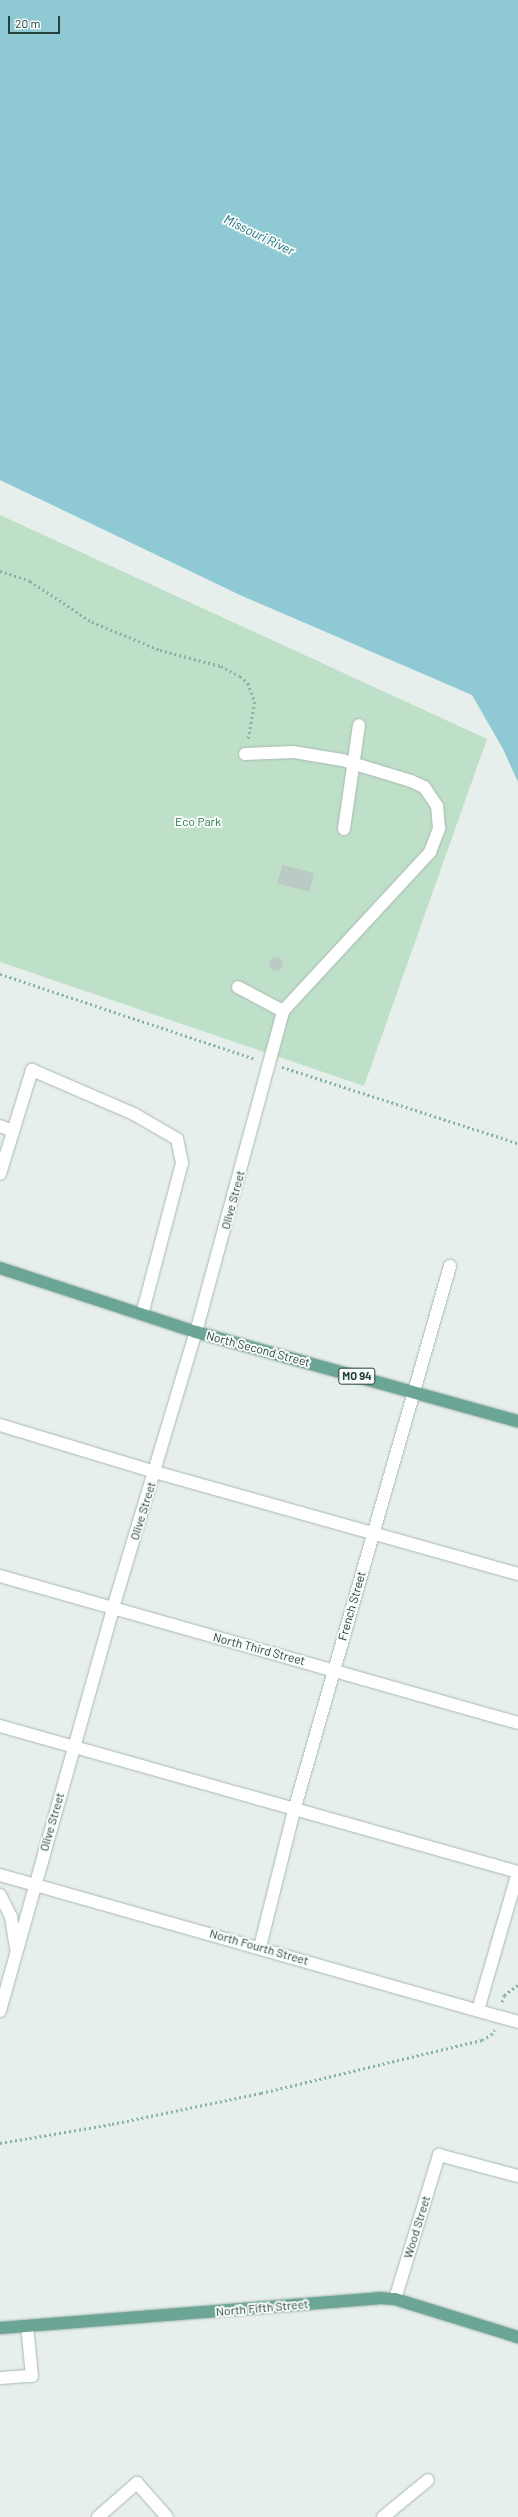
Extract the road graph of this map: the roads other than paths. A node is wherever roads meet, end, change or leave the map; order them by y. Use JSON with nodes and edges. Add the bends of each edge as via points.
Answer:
{"nodes":[{"id":1,"x":359,"y":725,"type":"dead end"},
{"id":2,"x":245,"y":754,"type":"road end"},
{"id":3,"x":353,"y":763,"type":"junction"},
{"id":4,"x":344,"y":829,"type":"dead end"},
{"id":5,"x":238,"y":988,"type":"dead end"},
{"id":6,"x":283,"y":1011,"type":"junction"},
{"id":7,"x":0,"y":1126,"type":"edge"},
{"id":8,"x":13,"y":1131,"type":"junction"},
{"id":9,"x":0,"y":1174,"type":"edge"},
{"id":10,"x":450,"y":1266,"type":"dead end"},
{"id":11,"x":0,"y":1268,"type":"edge"},
{"id":12,"x":142,"y":1314,"type":"junction"},
{"id":13,"x":196,"y":1332,"type":"junction"},
{"id":14,"x":416,"y":1392,"type":"junction"},
{"id":15,"x":518,"y":1421,"type":"edge"},
{"id":16,"x":0,"y":1425,"type":"edge"},
{"id":17,"x":155,"y":1472,"type":"junction"},
{"id":18,"x":374,"y":1534,"type":"junction"},
{"id":19,"x":518,"y":1574,"type":"edge"},
{"id":20,"x":0,"y":1576,"type":"edge"},
{"id":21,"x":113,"y":1608,"type":"junction"},
{"id":22,"x":334,"y":1669,"type":"junction"},
{"id":23,"x":518,"y":1724,"type":"edge"},
{"id":24,"x":0,"y":1726,"type":"edge"},
{"id":25,"x":74,"y":1749,"type":"junction"},
{"id":26,"x":295,"y":1807,"type":"junction"},
{"id":27,"x":518,"y":1872,"type":"edge"},
{"id":28,"x":0,"y":1875,"type":"edge"},
{"id":29,"x":34,"y":1885,"type":"junction"},
{"id":30,"x":0,"y":1895,"type":"edge"},
{"id":31,"x":260,"y":1947,"type":"junction"},
{"id":32,"x":16,"y":1955,"type":"junction"},
{"id":33,"x":478,"y":2010,"type":"junction"},
{"id":34,"x":0,"y":2011,"type":"edge"},
{"id":35,"x":518,"y":2022,"type":"edge"},
{"id":36,"x":518,"y":2176,"type":"edge"},
{"id":37,"x":395,"y":2300,"type":"junction"},
{"id":38,"x":27,"y":2326,"type":"junction"},
{"id":39,"x":0,"y":2328,"type":"edge"},
{"id":40,"x":518,"y":2337,"type":"edge"},
{"id":41,"x":0,"y":2378,"type":"edge"},
{"id":42,"x":428,"y":2480,"type":"dead end"},
{"id":43,"x":98,"y":2517,"type":"edge"},
{"id":44,"x":167,"y":2517,"type":"edge"},
{"id":45,"x":383,"y":2517,"type":"edge"}],
"edges":[{"from":1,"to":3,"type":"street"},
{"from":2,"to":3,"type":"street","via":[[293,752]]},
{"from":3,"to":4,"type":"street"},
{"from":3,"to":6,"type":"street","via":[[411,780],[424,787],[437,806],[438,828],[430,852]]},
{"from":5,"to":6,"type":"street"},
{"from":6,"to":13,"type":"street","name":"Olive Street"},
{"from":7,"to":8,"type":"street"},
{"from":8,"to":9,"type":"street"},
{"from":8,"to":12,"type":"street","via":[[32,1070],[134,1114],[177,1139],[182,1163]]},
{"from":10,"to":14,"type":"street","name":"French Street"},
{"from":11,"to":12,"type":"main road","name":"North Second Street","number":"MO 94"},
{"from":12,"to":13,"type":"main road","name":"North Second Street","number":"MO 94"},
{"from":13,"to":14,"type":"main road","name":"North Second Street","number":"MO 94"},
{"from":13,"to":17,"type":"street","name":"Olive Street"},
{"from":14,"to":15,"type":"main road","name":"North Second Street","number":"MO 94"},
{"from":14,"to":18,"type":"street","name":"French Street"},
{"from":16,"to":17,"type":"street"},
{"from":17,"to":18,"type":"street"},
{"from":17,"to":21,"type":"street","name":"Olive Street"},
{"from":18,"to":19,"type":"street"},
{"from":18,"to":22,"type":"street","name":"French Street"},
{"from":20,"to":21,"type":"street","name":"North Third Street"},
{"from":21,"to":22,"type":"street","name":"North Third Street"},
{"from":21,"to":25,"type":"street","name":"Olive Street"},
{"from":22,"to":23,"type":"street","name":"North Third Street"},
{"from":22,"to":26,"type":"street","name":"French Street"},
{"from":24,"to":25,"type":"street"},
{"from":25,"to":26,"type":"street"},
{"from":25,"to":29,"type":"street","name":"Olive Street"},
{"from":26,"to":27,"type":"street"},
{"from":26,"to":31,"type":"street","name":"French Street"},
{"from":27,"to":33,"type":"street"},
{"from":28,"to":29,"type":"street","name":"North Fourth Street"},
{"from":29,"to":31,"type":"street","name":"North Fourth Street"},
{"from":29,"to":32,"type":"street","name":"Olive Street"},
{"from":30,"to":32,"type":"street","via":[[11,1917]]},
{"from":31,"to":33,"type":"street","name":"North Fourth Street"},
{"from":32,"to":34,"type":"street","name":"Olive Street"},
{"from":33,"to":35,"type":"street","name":"North Fourth Street"},
{"from":36,"to":37,"type":"street","name":"Wood Street","via":[[439,2155]]},
{"from":37,"to":38,"type":"main road","name":"North Fifth Street","via":[[379,2298]]},
{"from":37,"to":40,"type":"main road","name":"North Fifth Street"},
{"from":38,"to":39,"type":"main road","name":"North Fifth Street"},
{"from":38,"to":41,"type":"street","via":[[32,2376]]},
{"from":42,"to":45,"type":"street"},
{"from":43,"to":44,"type":"street","via":[[137,2483]]}]}
